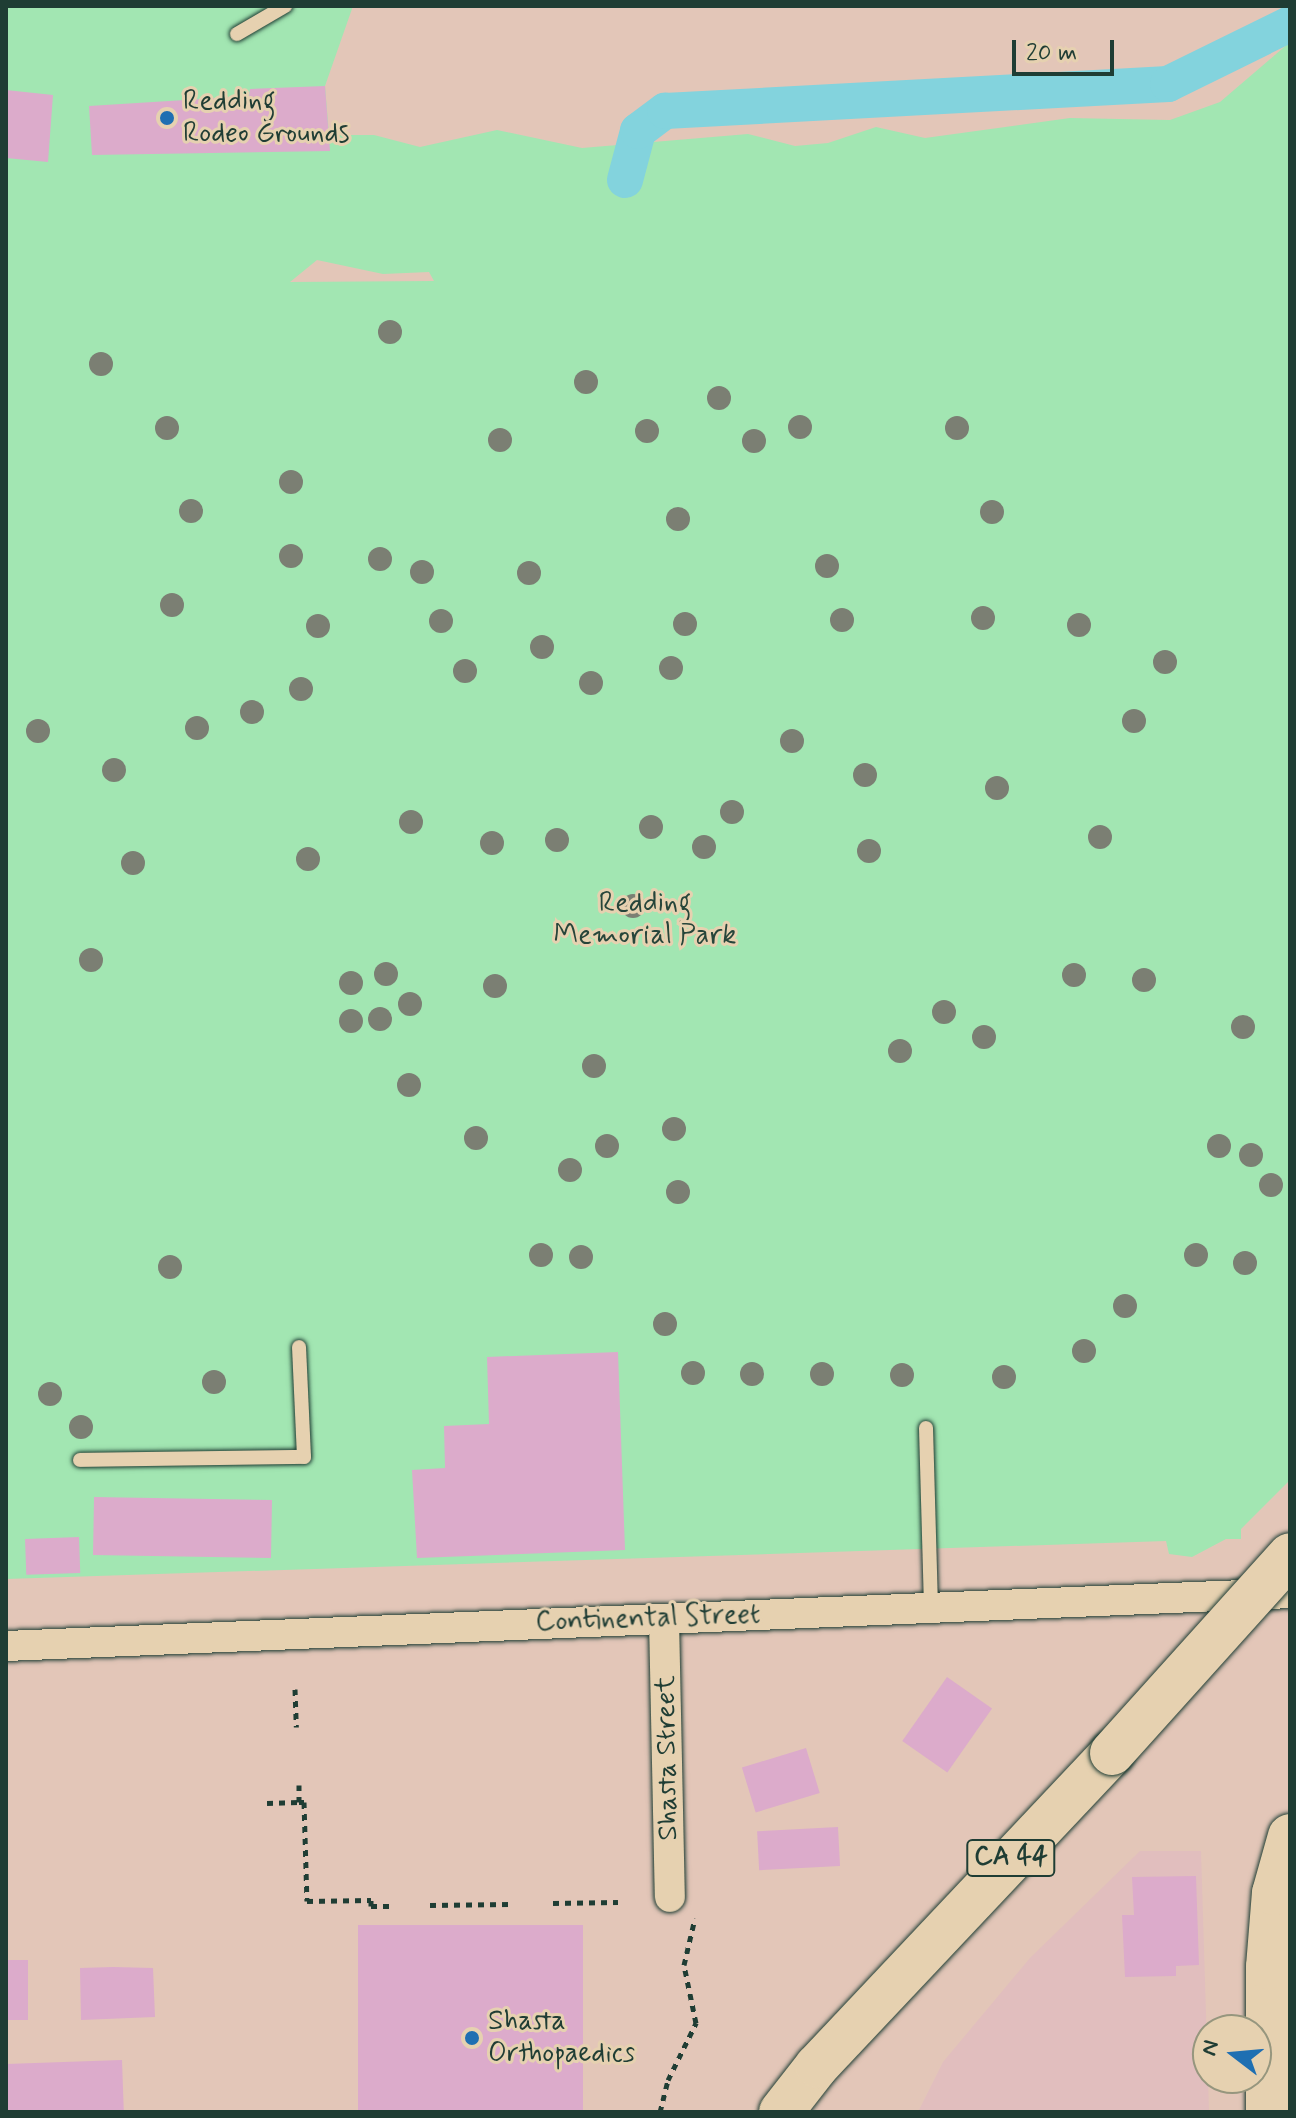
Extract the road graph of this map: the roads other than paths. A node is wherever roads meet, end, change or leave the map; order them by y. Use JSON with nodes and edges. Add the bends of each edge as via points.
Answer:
{"nodes":[{"id":1,"x":285,"y":6,"type":"edge"},
{"id":2,"x":237,"y":34,"type":"dead end"},
{"id":3,"x":299,"y":1347,"type":"dead end"},
{"id":4,"x":926,"y":1428,"type":"dead end"},
{"id":5,"x":80,"y":1460,"type":"dead end"},
{"id":6,"x":1290,"y":1555,"type":"edge"},
{"id":7,"x":1290,"y":1593,"type":"edge"},
{"id":8,"x":931,"y":1609,"type":"junction"},
{"id":9,"x":664,"y":1619,"type":"junction"},
{"id":10,"x":6,"y":1646,"type":"edge"},
{"id":11,"x":1290,"y":1836,"type":"edge"},
{"id":12,"x":670,"y":1897,"type":"dead end"},
{"id":13,"x":781,"y":2112,"type":"edge"},
{"id":14,"x":1268,"y":2112,"type":"edge"}],
"edges":[{"from":1,"to":2,"type":"lane"},
{"from":3,"to":5,"type":"lane","via":[[304,1457]]},
{"from":4,"to":8,"type":"lane"},
{"from":6,"to":13,"type":"highway","number":"CA 44","bridge":true,"via":[[817,2066]]},
{"from":7,"to":8,"type":"street","name":"Continental Street"},
{"from":8,"to":9,"type":"street","name":"Continental Street"},
{"from":9,"to":10,"type":"street","name":"Continental Street"},
{"from":9,"to":12,"type":"street","name":"Shasta Street"},
{"from":11,"to":14,"type":"highway","via":[[1274,1893],[1268,1967]]}]}
